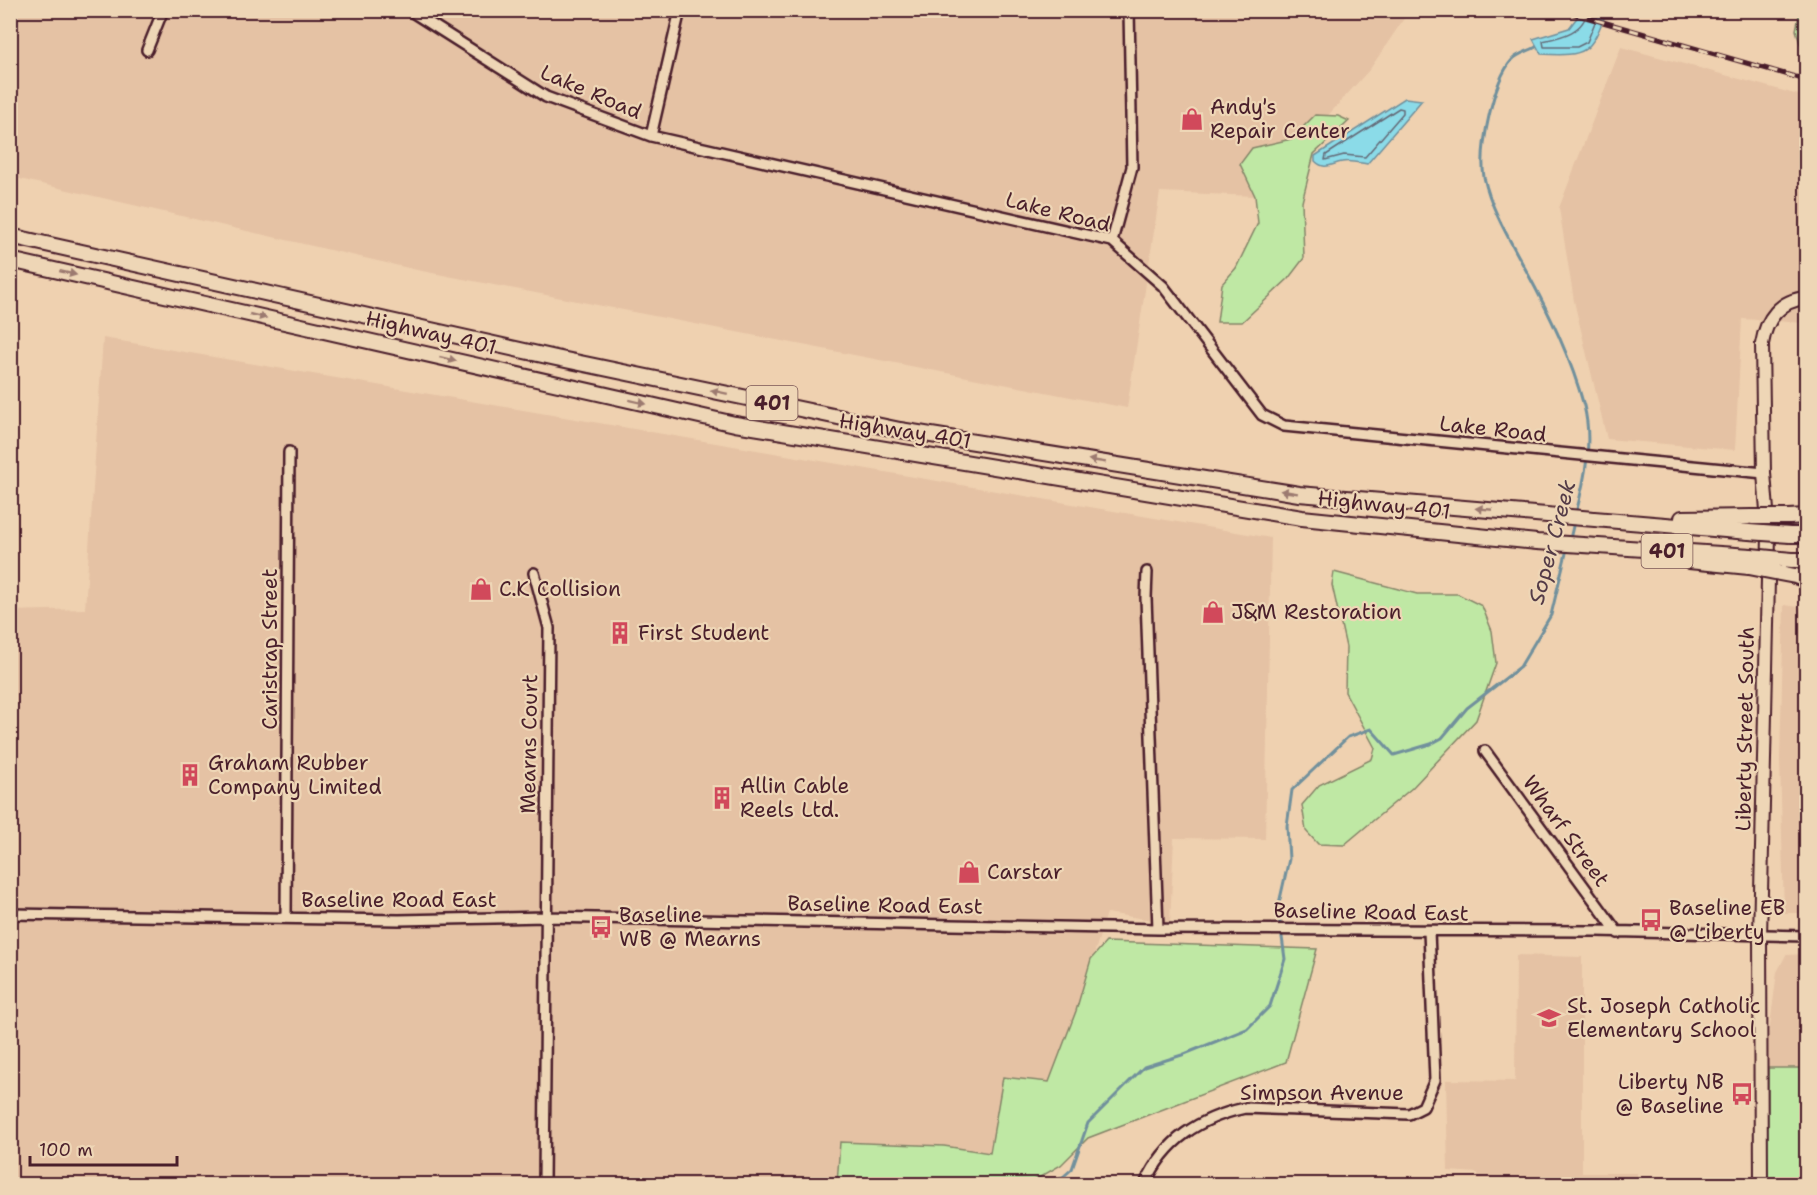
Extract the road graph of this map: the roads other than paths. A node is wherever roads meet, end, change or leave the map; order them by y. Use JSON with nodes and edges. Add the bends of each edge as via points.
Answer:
{"nodes":[{"id":1,"x":163,"y":10,"type":"edge"},
{"id":2,"x":409,"y":10,"type":"edge"},
{"id":3,"x":680,"y":10,"type":"edge"},
{"id":4,"x":1129,"y":10,"type":"edge"},
{"id":5,"x":147,"y":50,"type":"dead end"},
{"id":6,"x":651,"y":136,"type":"junction"},
{"id":7,"x":10,"y":236,"type":"edge"},
{"id":8,"x":1112,"y":242,"type":"junction"},
{"id":9,"x":10,"y":260,"type":"edge"},
{"id":10,"x":1806,"y":298,"type":"edge"},
{"id":11,"x":289,"y":452,"type":"dead end"},
{"id":12,"x":1764,"y":473,"type":"junction"},
{"id":13,"x":1806,"y":516,"type":"edge"},
{"id":14,"x":1610,"y":520,"type":"junction"},
{"id":15,"x":1806,"y":536,"type":"edge"},
{"id":16,"x":1799,"y":560,"type":"edge"},
{"id":17,"x":1750,"y":561,"type":"junction"},
{"id":18,"x":1147,"y":572,"type":"dead end"},
{"id":19,"x":534,"y":573,"type":"dead end"},
{"id":20,"x":1801,"y":578,"type":"edge"},
{"id":21,"x":1485,"y":751,"type":"dead end"},
{"id":22,"x":10,"y":914,"type":"edge"},
{"id":23,"x":545,"y":917,"type":"junction"},
{"id":24,"x":286,"y":918,"type":"junction"},
{"id":25,"x":1158,"y":928,"type":"junction"},
{"id":26,"x":1429,"y":931,"type":"junction"},
{"id":27,"x":1618,"y":933,"type":"junction"},
{"id":28,"x":1806,"y":936,"type":"edge"},
{"id":29,"x":1760,"y":937,"type":"junction"},
{"id":30,"x":544,"y":1185,"type":"edge"},
{"id":31,"x":1145,"y":1185,"type":"edge"},
{"id":32,"x":1761,"y":1185,"type":"edge"}],
"edges":[{"from":1,"to":5,"type":"street"},
{"from":2,"to":6,"type":"street","name":"Lake Road","via":[[546,97]]},
{"from":3,"to":6,"type":"street"},
{"from":4,"to":8,"type":"street","via":[[1132,167]]},
{"from":6,"to":8,"type":"street","name":"Lake Road"},
{"from":14,"to":7,"type":"highway","name":"Highway 401","number":"401","one_way":true,"via":[[1299,494],[900,430]]},
{"from":8,"to":12,"type":"street","name":"Lake Road","via":[[1164,286],[1262,415],[1284,426]]},
{"from":9,"to":17,"type":"highway","name":"Highway 401","number":"401","one_way":true,"via":[[735,424],[1302,518],[1583,545],[1616,554]]},
{"from":10,"to":12,"type":"main road","name":"Liberty Street South","via":[[1779,308],[1764,330]]},
{"from":11,"to":24,"type":"street","name":"Caristrap Street"},
{"from":12,"to":29,"type":"main road","name":"Liberty Street South","via":[[1768,535]]},
{"from":13,"to":14,"type":"highway","bridge":true},
{"from":14,"to":15,"type":"highway","name":"Highway 401","number":"401","bridge":true},
{"from":16,"to":17,"type":"highway","bridge":true},
{"from":17,"to":20,"type":"highway","bridge":true},
{"from":18,"to":25,"type":"street"},
{"from":19,"to":23,"type":"street","name":"Mearns Court","via":[[549,628]]},
{"from":21,"to":27,"type":"street","name":"Wharf Street"},
{"from":22,"to":24,"type":"street","name":"Baseline Road East"},
{"from":23,"to":24,"type":"street","name":"Baseline Road East"},
{"from":23,"to":25,"type":"street","name":"Baseline Road East"},
{"from":23,"to":30,"type":"street","name":"Mearns Court"},
{"from":25,"to":26,"type":"street","name":"Baseline Road East"},
{"from":26,"to":27,"type":"street","name":"Baseline Road East"},
{"from":26,"to":31,"type":"street","name":"Simpson Avenue","via":[[1436,1080],[1423,1107],[1409,1114],[1245,1108],[1224,1113],[1181,1135],[1166,1150]]},
{"from":27,"to":29,"type":"street","name":"Baseline Road East"},
{"from":28,"to":29,"type":"street","name":"Baseline Road East"},
{"from":29,"to":32,"type":"main road","name":"Liberty Street South"}]}
